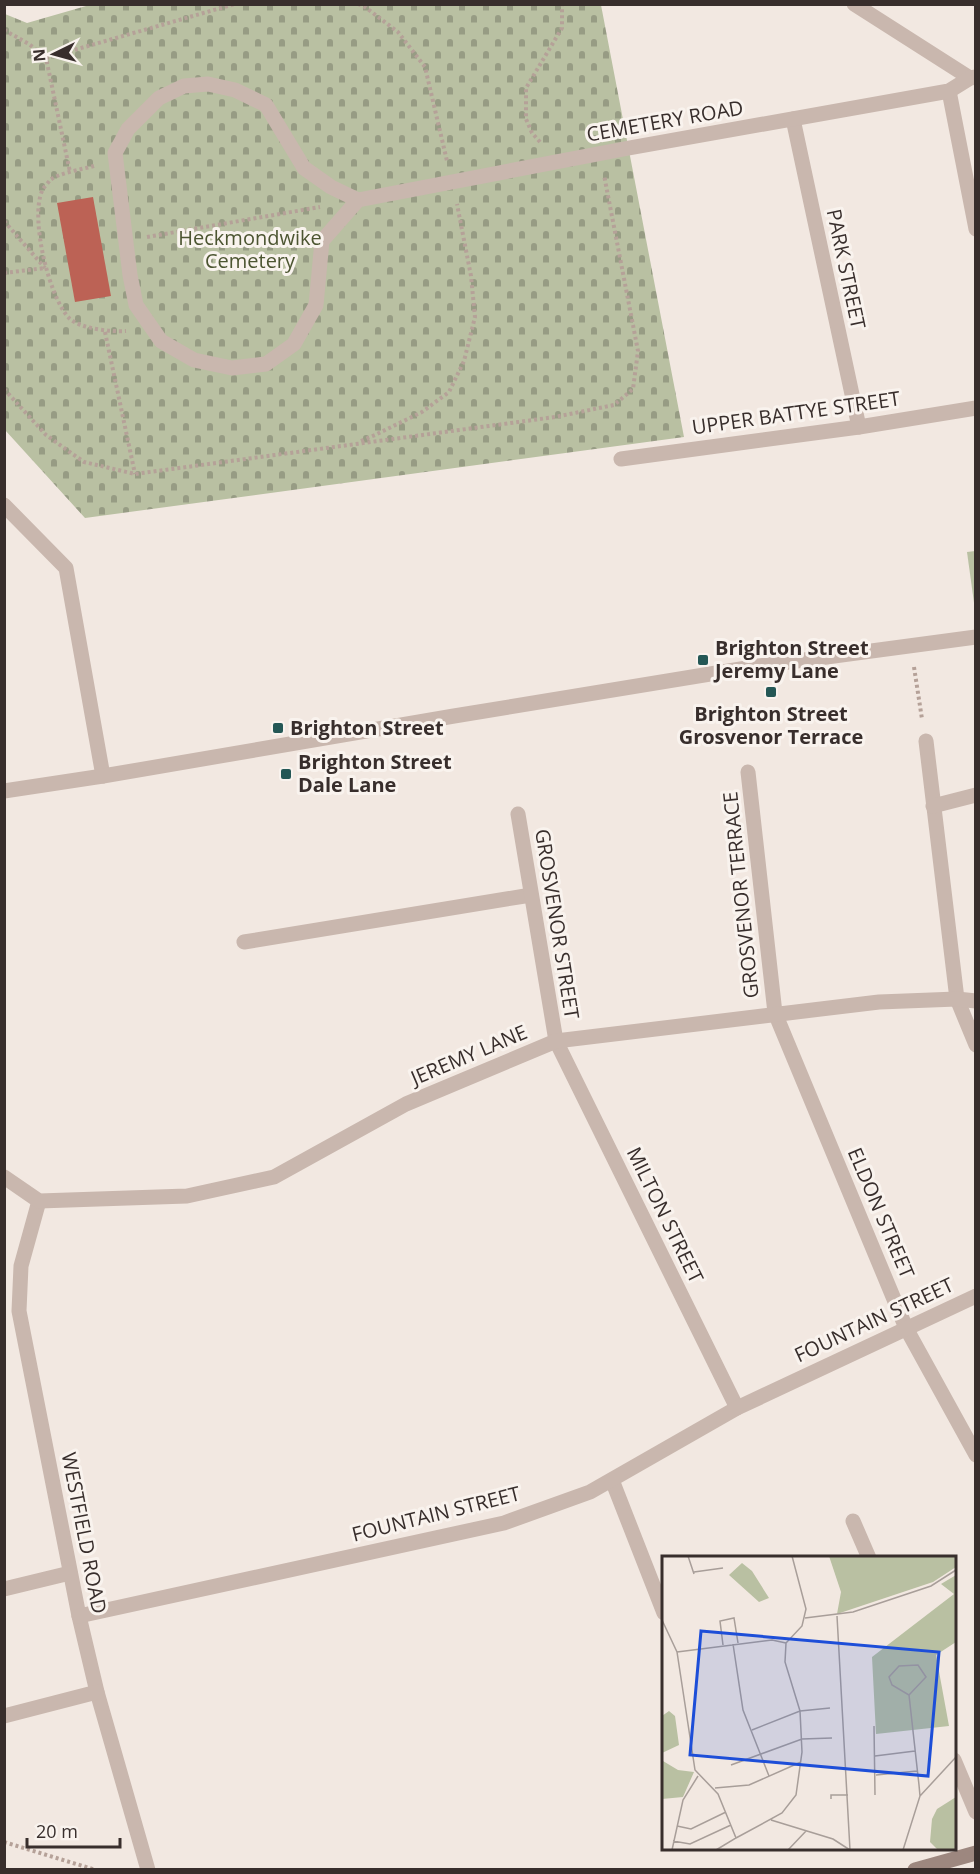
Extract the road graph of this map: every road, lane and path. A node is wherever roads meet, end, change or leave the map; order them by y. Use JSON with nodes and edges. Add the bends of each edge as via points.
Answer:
{"nodes":[{"id":1,"x":235,"y":4,"type":"edge"},
{"id":2,"x":358,"y":4,"type":"edge"},
{"id":3,"x":562,"y":4,"type":"edge"},
{"id":4,"x":854,"y":4,"type":"edge"},
{"id":5,"x":4,"y":30,"type":"edge"},
{"id":6,"x":46,"y":58,"type":"junction"},
{"id":7,"x":973,"y":77,"type":"edge"},
{"id":8,"x":949,"y":91,"type":"junction"},
{"id":9,"x":793,"y":119,"type":"junction"},
{"id":10,"x":115,"y":153,"type":"junction"},
{"id":11,"x":600,"y":154,"type":"junction"},
{"id":12,"x":560,"y":161,"type":"junction"},
{"id":13,"x":70,"y":172,"type":"junction"},
{"id":14,"x":452,"y":182,"type":"junction"},
{"id":15,"x":358,"y":200,"type":"junction"},
{"id":16,"x":4,"y":222,"type":"edge"},
{"id":17,"x":975,"y":229,"type":"edge"},
{"id":18,"x":126,"y":241,"type":"junction"},
{"id":19,"x":45,"y":268,"type":"junction"},
{"id":20,"x":4,"y":273,"type":"edge"},
{"id":21,"x":154,"y":331,"type":"junction"},
{"id":22,"x":105,"y":332,"type":"junction"},
{"id":23,"x":4,"y":389,"type":"edge"},
{"id":24,"x":975,"y":408,"type":"edge"},
{"id":25,"x":859,"y":427,"type":"junction"},
{"id":26,"x":352,"y":444,"type":"junction"},
{"id":27,"x":621,"y":459,"type":"dead end"},
{"id":28,"x":135,"y":474,"type":"junction"},
{"id":29,"x":4,"y":505,"type":"edge"},
{"id":30,"x":975,"y":636,"type":"edge"},
{"id":31,"x":910,"y":645,"type":"junction"},
{"id":32,"x":926,"y":741,"type":"joint"},
{"id":33,"x":748,"y":772,"type":"dead end"},
{"id":34,"x":103,"y":776,"type":"junction"},
{"id":35,"x":6,"y":788,"type":"edge"},
{"id":36,"x":975,"y":795,"type":"edge"},
{"id":37,"x":933,"y":806,"type":"junction"},
{"id":38,"x":518,"y":814,"type":"dead end"},
{"id":39,"x":531,"y":895,"type":"junction"},
{"id":40,"x":244,"y":942,"type":"dead end"},
{"id":41,"x":957,"y":999,"type":"junction"},
{"id":42,"x":975,"y":1001,"type":"edge"},
{"id":43,"x":775,"y":1013,"type":"junction"},
{"id":44,"x":556,"y":1041,"type":"junction"},
{"id":45,"x":975,"y":1045,"type":"edge"},
{"id":46,"x":4,"y":1177,"type":"edge"},
{"id":47,"x":39,"y":1201,"type":"junction"},
{"id":48,"x":975,"y":1296,"type":"edge"},
{"id":49,"x":906,"y":1328,"type":"junction"},
{"id":50,"x":737,"y":1408,"type":"junction"},
{"id":51,"x":975,"y":1455,"type":"edge"},
{"id":52,"x":612,"y":1480,"type":"junction"},
{"id":53,"x":853,"y":1521,"type":"dead end"},
{"id":54,"x":870,"y":1556,"type":"edge"},
{"id":55,"x":70,"y":1573,"type":"junction"},
{"id":56,"x":4,"y":1589,"type":"edge"},
{"id":57,"x":662,"y":1610,"type":"edge"},
{"id":58,"x":79,"y":1616,"type":"junction"},
{"id":59,"x":97,"y":1692,"type":"junction"},
{"id":60,"x":4,"y":1716,"type":"edge"},
{"id":61,"x":956,"y":1765,"type":"edge"},
{"id":62,"x":975,"y":1812,"type":"edge"},
{"id":63,"x":4,"y":1842,"type":"edge"},
{"id":64,"x":975,"y":1853,"type":"edge"},
{"id":65,"x":96,"y":1869,"type":"edge"},
{"id":66,"x":148,"y":1869,"type":"edge"},
{"id":67,"x":915,"y":1869,"type":"edge"}],
"edges":[{"from":1,"to":6,"type":"path"},
{"from":2,"to":14,"type":"path","via":[[398,32],[425,66]]},
{"from":3,"to":12,"type":"path","via":[[562,28],[526,88],[526,119],[532,133]]},
{"from":4,"to":7,"type":"street"},
{"from":5,"to":6,"type":"path"},
{"from":6,"to":13,"type":"path"},
{"from":7,"to":8,"type":"street","name":"CEMETERY ROAD"},
{"from":8,"to":9,"type":"street","name":"CEMETERY ROAD"},
{"from":8,"to":17,"type":"street"},
{"from":9,"to":11,"type":"street","name":"CEMETERY ROAD"},
{"from":9,"to":25,"type":"street","name":"PARK STREET"},
{"from":10,"to":13,"type":"path","via":[[99,165]]},
{"from":10,"to":15,"type":"street","via":[[128,129],[159,98],[184,86],[208,84],[235,90],[267,105],[304,168]]},
{"from":10,"to":18,"type":"street"},
{"from":11,"to":12,"type":"street","name":"CEMETERY ROAD"},
{"from":11,"to":26,"type":"path","via":[[638,351],[633,389],[614,405],[555,417]]},
{"from":12,"to":14,"type":"street","name":"CEMETERY ROAD"},
{"from":13,"to":19,"type":"path","via":[[52,179],[42,191],[38,219]]},
{"from":14,"to":15,"type":"street","name":"CEMETERY ROAD"},
{"from":14,"to":26,"type":"path","via":[[475,317],[464,361],[449,392],[422,412]]},
{"from":15,"to":18,"type":"path"},
{"from":15,"to":21,"type":"street","via":[[322,241],[316,305],[294,344],[266,364],[232,368],[194,360],[161,341]]},
{"from":16,"to":19,"type":"path"},
{"from":18,"to":21,"type":"street","via":[[136,305]]},
{"from":19,"to":20,"type":"path"},
{"from":19,"to":22,"type":"path","via":[[57,300],[71,320]]},
{"from":21,"to":22,"type":"path"},
{"from":22,"to":28,"type":"path"},
{"from":23,"to":28,"type":"path","via":[[46,435],[84,462]]},
{"from":24,"to":25,"type":"street","name":"UPPER BATTYE STREET"},
{"from":25,"to":27,"type":"street","name":"UPPER BATTYE STREET"},
{"from":26,"to":28,"type":"path"},
{"from":29,"to":34,"type":"street","via":[[66,568]]},
{"from":30,"to":31,"type":"street"},
{"from":31,"to":32,"type":"path"},
{"from":31,"to":34,"type":"street","via":[[747,668]]},
{"from":32,"to":37,"type":"street"},
{"from":33,"to":43,"type":"street","name":"GROSVENOR TERRACE"},
{"from":34,"to":35,"type":"street"},
{"from":36,"to":37,"type":"street"},
{"from":37,"to":41,"type":"street"},
{"from":38,"to":39,"type":"street","name":"GROSVENOR STREET"},
{"from":39,"to":40,"type":"street"},
{"from":39,"to":44,"type":"street","name":"GROSVENOR STREET"},
{"from":41,"to":42,"type":"street","name":"JEREMY LANE"},
{"from":41,"to":43,"type":"street","name":"JEREMY LANE"},
{"from":41,"to":45,"type":"street"},
{"from":43,"to":44,"type":"street","name":"JEREMY LANE"},
{"from":43,"to":49,"type":"street","name":"ELDON STREET"},
{"from":44,"to":47,"type":"street","name":"JEREMY LANE","via":[[406,1104],[274,1178],[187,1196]]},
{"from":44,"to":50,"type":"street","name":"MILTON STREET"},
{"from":46,"to":47,"type":"street"},
{"from":47,"to":55,"type":"street","name":"WESTFIELD ROAD","via":[[21,1266],[19,1311]]},
{"from":48,"to":49,"type":"street","name":"FOUNTAIN STREET"},
{"from":49,"to":50,"type":"street","name":"FOUNTAIN STREET"},
{"from":49,"to":51,"type":"street","name":"ELDON STREET"},
{"from":50,"to":52,"type":"street","name":"FOUNTAIN STREET"},
{"from":52,"to":57,"type":"street"},
{"from":52,"to":58,"type":"street","name":"FOUNTAIN STREET","via":[[590,1492],[504,1523]]},
{"from":53,"to":54,"type":"street"},
{"from":55,"to":56,"type":"street"},
{"from":55,"to":58,"type":"street","name":"WESTFIELD ROAD"},
{"from":58,"to":59,"type":"street","name":"WESTFIELD ROAD"},
{"from":59,"to":60,"type":"street"},
{"from":59,"to":66,"type":"street","name":"WESTFIELD ROAD"},
{"from":61,"to":62,"type":"street"},
{"from":63,"to":65,"type":"path"},
{"from":64,"to":67,"type":"main road"}]}
